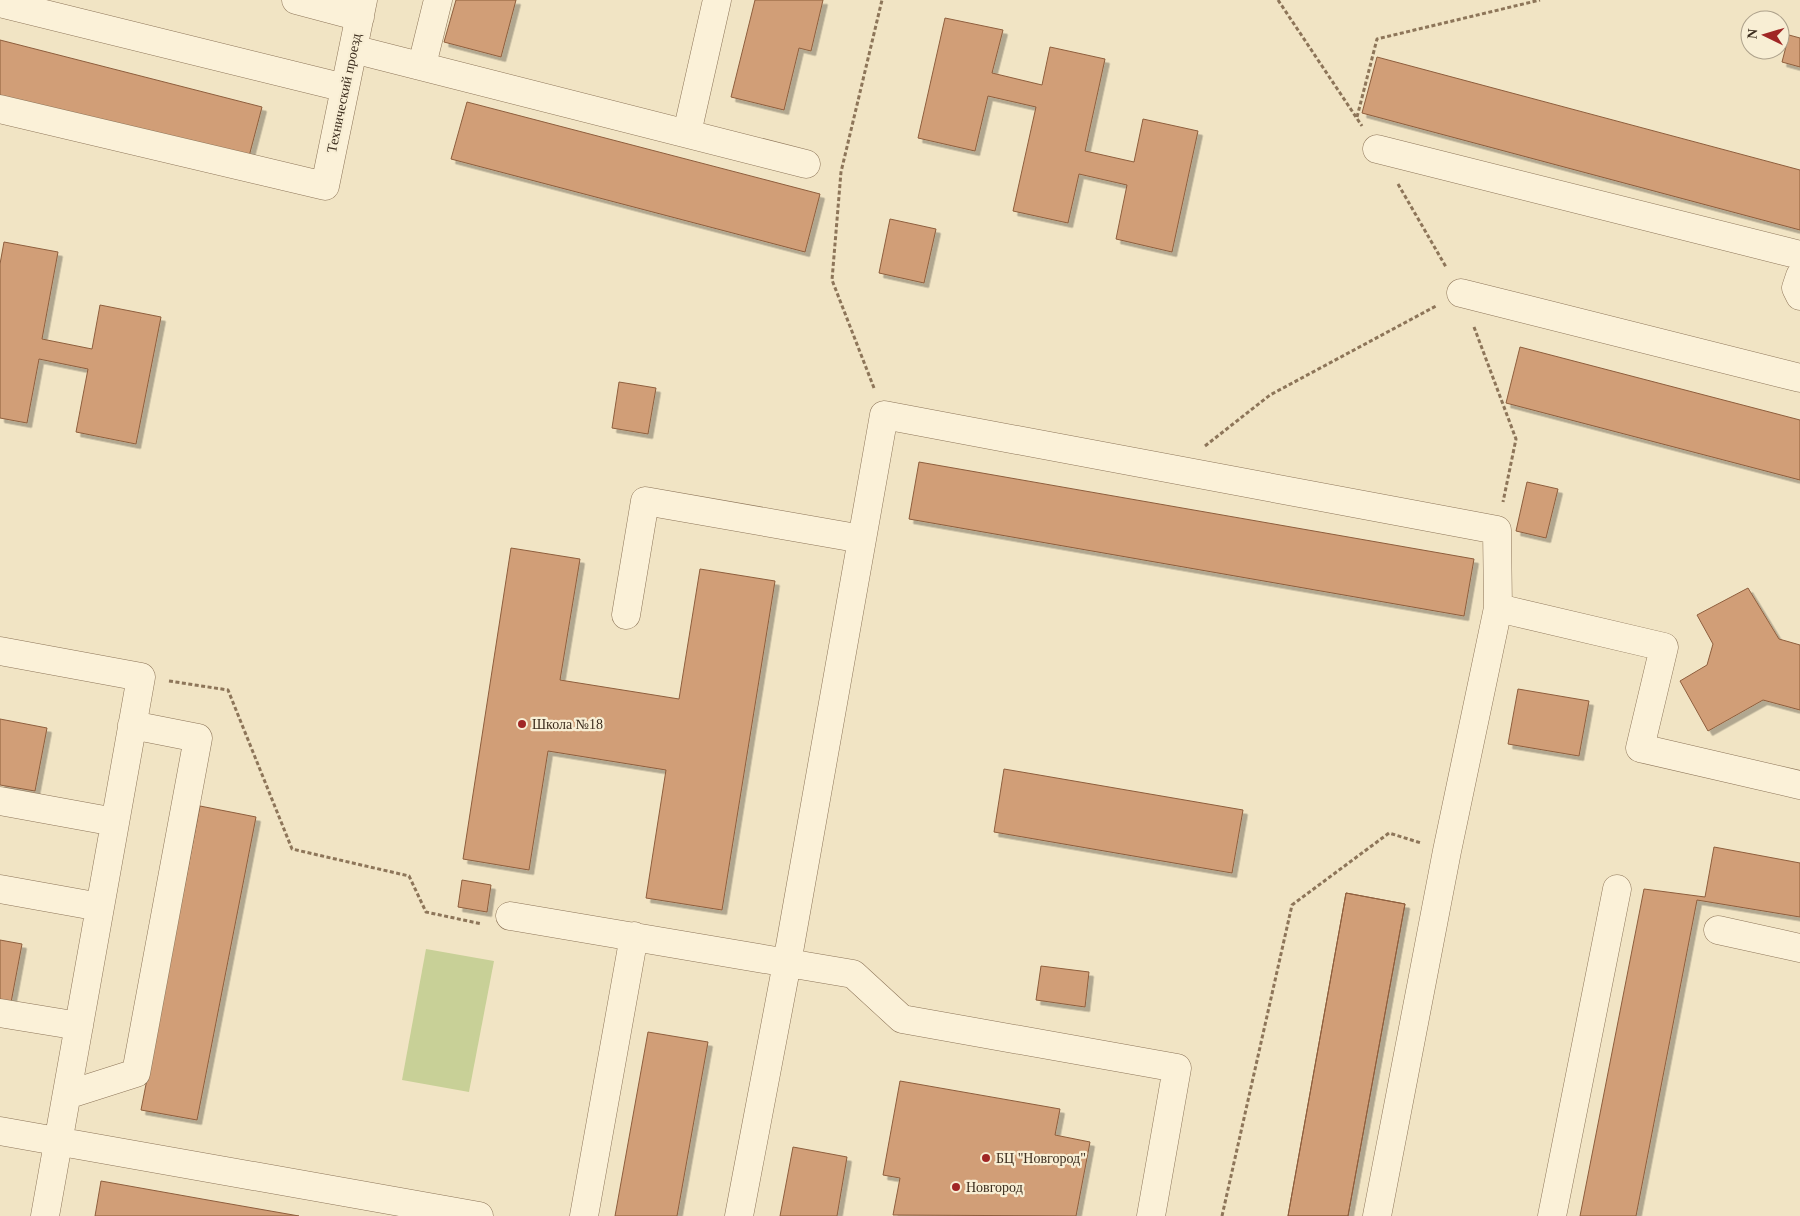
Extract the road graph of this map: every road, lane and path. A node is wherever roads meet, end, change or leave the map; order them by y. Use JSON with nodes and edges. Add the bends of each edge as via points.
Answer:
{"nodes":[{"id":1,"x":296,"y":0,"type":"edge"},
{"id":2,"x":438,"y":0,"type":"edge"},
{"id":3,"x":717,"y":0,"type":"edge"},
{"id":4,"x":882,"y":0,"type":"edge"},
{"id":5,"x":1278,"y":0,"type":"edge"},
{"id":6,"x":1540,"y":0,"type":"edge"},
{"id":7,"x":0,"y":2,"type":"edge"},
{"id":8,"x":362,"y":8,"type":"edge"},
{"id":9,"x":353,"y":49,"type":"junction"},
{"id":10,"x":422,"y":65,"type":"junction"},
{"id":11,"x":345,"y":88,"type":"junction"},
{"id":12,"x":0,"y":109,"type":"edge"},
{"id":13,"x":1357,"y":118,"type":"junction"},
{"id":14,"x":687,"y":133,"type":"junction"},
{"id":15,"x":1377,"y":149,"type":"junction"},
{"id":16,"x":806,"y":164,"type":"dead end"},
{"id":17,"x":1800,"y":254,"type":"edge"},
{"id":18,"x":1800,"y":276,"type":"edge"},
{"id":19,"x":1461,"y":293,"type":"junction"},
{"id":20,"x":1800,"y":296,"type":"edge"},
{"id":21,"x":1800,"y":378,"type":"edge"},
{"id":22,"x":884,"y":414,"type":"junction"},
{"id":23,"x":1175,"y":469,"type":"junction"},
{"id":24,"x":1497,"y":530,"type":"junction"},
{"id":25,"x":862,"y":539,"type":"junction"},
{"id":26,"x":1498,"y":608,"type":"junction"},
{"id":27,"x":626,"y":615,"type":"dead end"},
{"id":28,"x":0,"y":652,"type":"edge"},
{"id":29,"x":141,"y":676,"type":"junction"},
{"id":30,"x":132,"y":725,"type":"junction"},
{"id":31,"x":1800,"y":785,"type":"edge"},
{"id":32,"x":0,"y":801,"type":"edge"},
{"id":33,"x":116,"y":822,"type":"junction"},
{"id":34,"x":1448,"y":851,"type":"junction"},
{"id":35,"x":0,"y":889,"type":"edge"},
{"id":36,"x":1617,"y":889,"type":"dead end"},
{"id":37,"x":100,"y":907,"type":"junction"},
{"id":38,"x":510,"y":916,"type":"joint"},
{"id":39,"x":1718,"y":930,"type":"dead end"},
{"id":40,"x":634,"y":936,"type":"junction"},
{"id":41,"x":1800,"y":948,"type":"edge"},
{"id":42,"x":787,"y":963,"type":"junction"},
{"id":43,"x":0,"y":1012,"type":"edge"},
{"id":44,"x":79,"y":1026,"type":"junction"},
{"id":45,"x":67,"y":1095,"type":"junction"},
{"id":46,"x":0,"y":1130,"type":"edge"},
{"id":47,"x":59,"y":1142,"type":"junction"},
{"id":48,"x":45,"y":1216,"type":"edge"},
{"id":49,"x":479,"y":1216,"type":"edge"},
{"id":50,"x":584,"y":1216,"type":"edge"},
{"id":51,"x":739,"y":1216,"type":"edge"},
{"id":52,"x":1151,"y":1216,"type":"edge"},
{"id":53,"x":1222,"y":1216,"type":"edge"},
{"id":54,"x":1377,"y":1216,"type":"edge"},
{"id":55,"x":1552,"y":1216,"type":"edge"}],
"edges":[{"from":1,"to":8,"type":"street"},
{"from":2,"to":10,"type":"street"},
{"from":3,"to":14,"type":"street"},
{"from":4,"to":22,"type":"path","via":[[841,172],[832,280]]},
{"from":5,"to":13,"type":"path"},
{"from":6,"to":13,"type":"path","via":[[1377,39]]},
{"from":7,"to":11,"type":"street"},
{"from":8,"to":9,"type":"street","name":"Технический проезд"},
{"from":9,"to":10,"type":"street"},
{"from":9,"to":11,"type":"street","name":"Технический проезд"},
{"from":10,"to":14,"type":"street"},
{"from":11,"to":12,"type":"street","name":"Технический проезд","via":[[324,186]]},
{"from":13,"to":15,"type":"path"},
{"from":14,"to":16,"type":"street"},
{"from":15,"to":17,"type":"street"},
{"from":15,"to":19,"type":"path"},
{"from":18,"to":20,"type":"street","via":[[1796,288]]},
{"from":19,"to":21,"type":"street"},
{"from":19,"to":23,"type":"path","via":[[1270,395]]},
{"from":19,"to":24,"type":"path","via":[[1516,439]]},
{"from":22,"to":23,"type":"street"},
{"from":22,"to":25,"type":"street"},
{"from":23,"to":24,"type":"street"},
{"from":24,"to":26,"type":"street"},
{"from":25,"to":27,"type":"street","via":[[645,501]]},
{"from":25,"to":42,"type":"street"},
{"from":26,"to":31,"type":"street","via":[[1664,647],[1640,748]]},
{"from":26,"to":34,"type":"street"},
{"from":28,"to":29,"type":"street"},
{"from":29,"to":30,"type":"street"},
{"from":29,"to":38,"type":"path","via":[[228,690],[292,849],[410,876],[426,912],[489,925]]},
{"from":30,"to":33,"type":"street"},
{"from":30,"to":45,"type":"street","via":[[198,738],[136,1073]]},
{"from":32,"to":33,"type":"street"},
{"from":33,"to":37,"type":"street"},
{"from":34,"to":53,"type":"path","via":[[1389,833],[1292,905]]},
{"from":34,"to":54,"type":"street"},
{"from":35,"to":37,"type":"street"},
{"from":36,"to":55,"type":"street"},
{"from":37,"to":44,"type":"street"},
{"from":38,"to":40,"type":"street"},
{"from":39,"to":41,"type":"street"},
{"from":40,"to":42,"type":"street"},
{"from":40,"to":50,"type":"street"},
{"from":42,"to":51,"type":"street"},
{"from":42,"to":52,"type":"street","via":[[853,974],[902,1019],[1177,1068]]},
{"from":43,"to":44,"type":"street"},
{"from":44,"to":45,"type":"street"},
{"from":45,"to":47,"type":"street"},
{"from":46,"to":47,"type":"street"},
{"from":47,"to":48,"type":"street"},
{"from":47,"to":49,"type":"street"}]}
